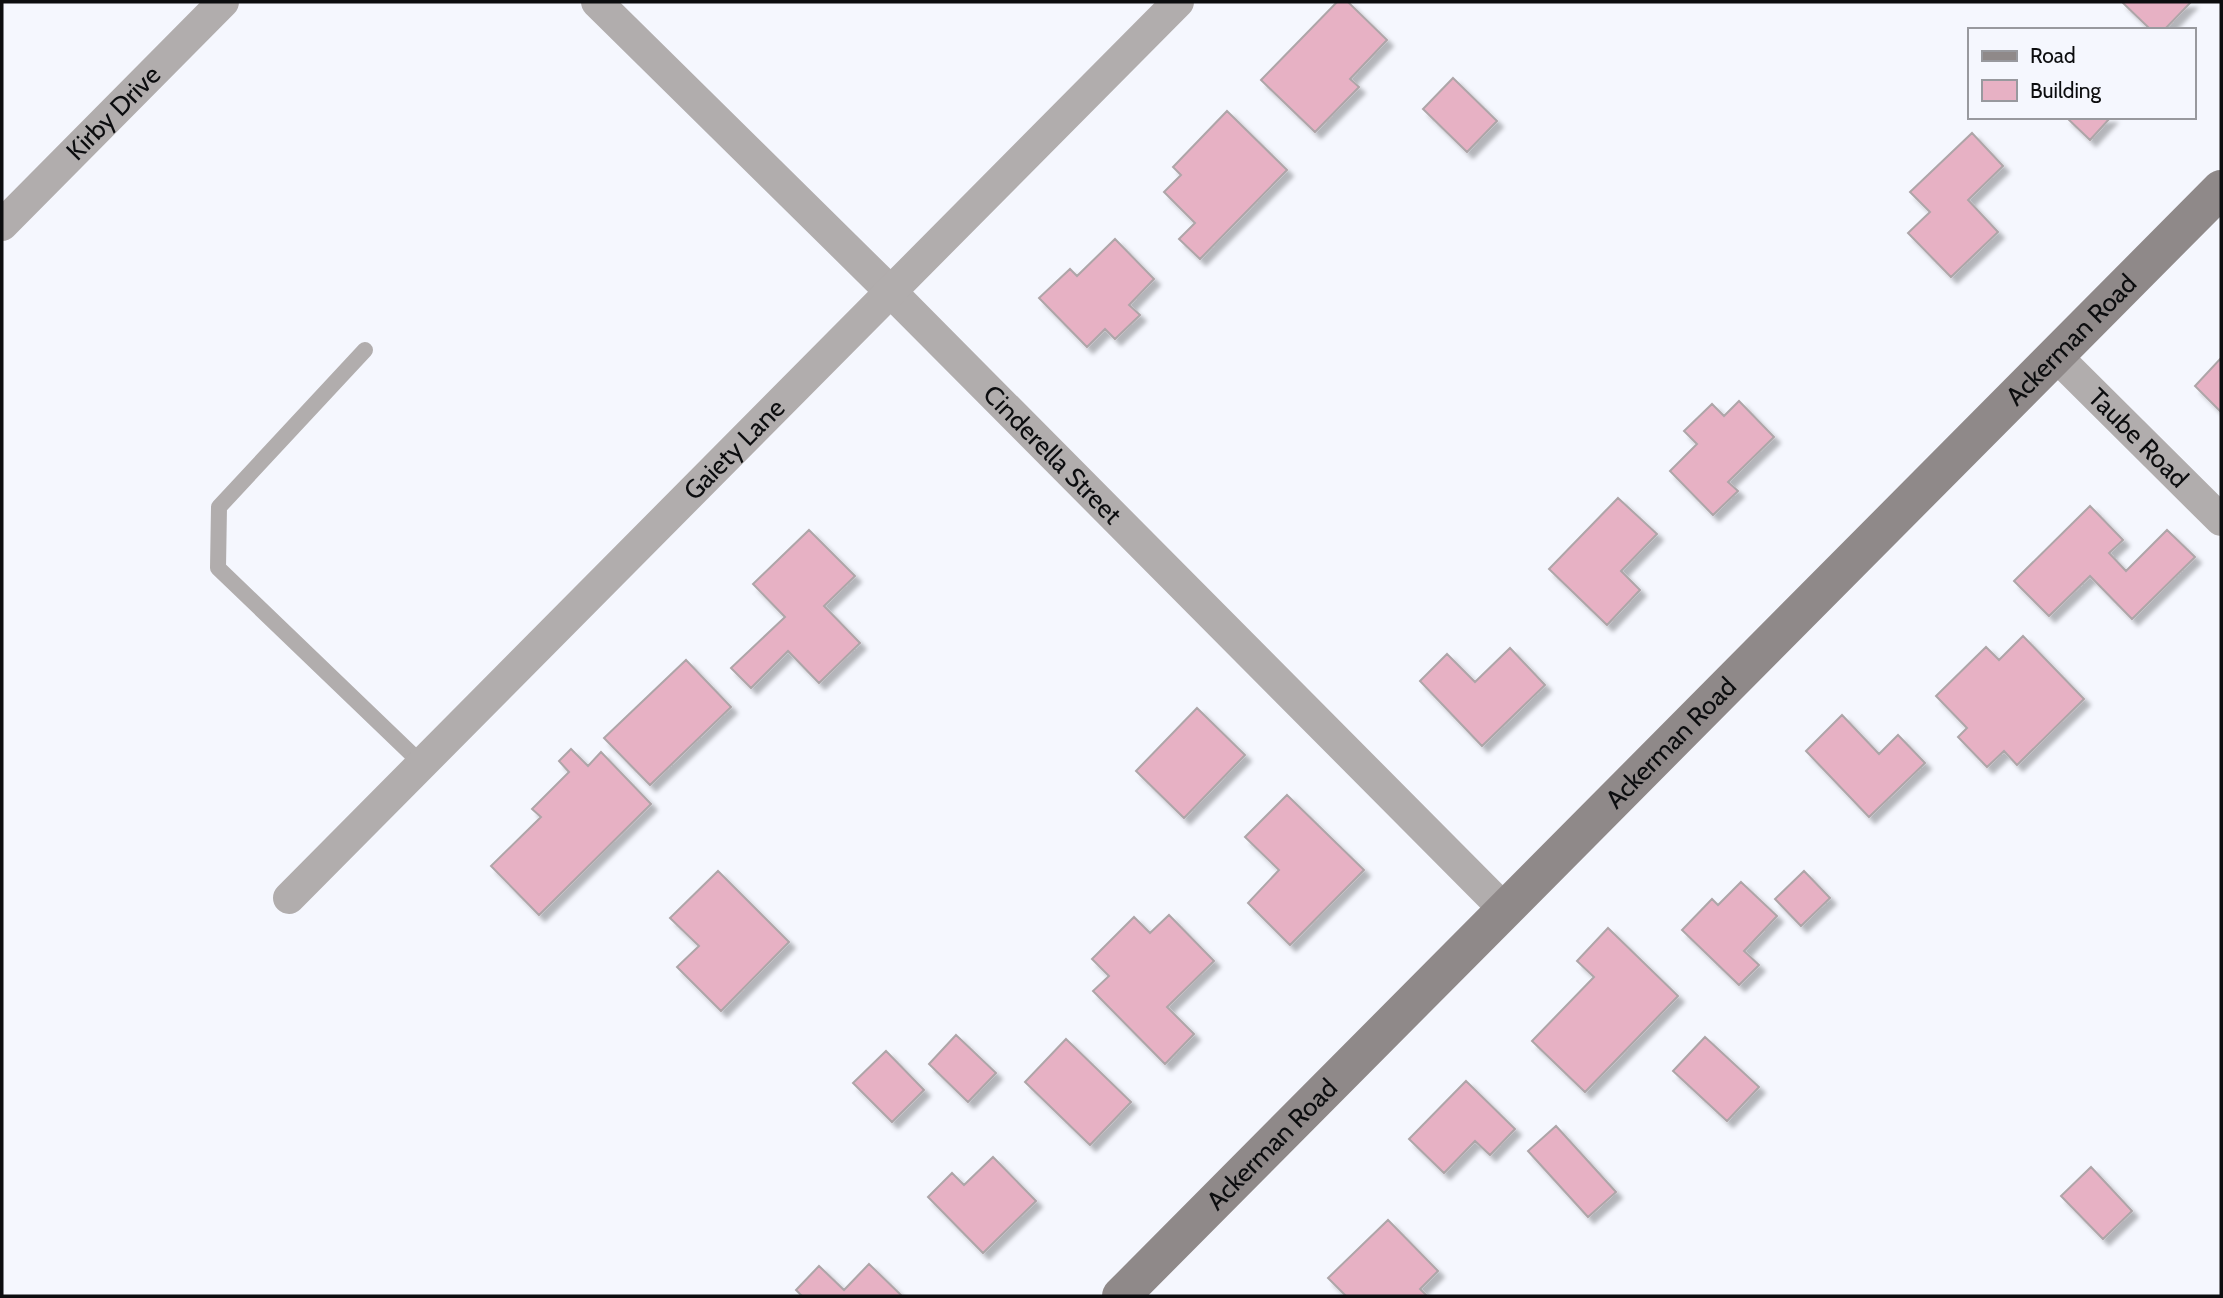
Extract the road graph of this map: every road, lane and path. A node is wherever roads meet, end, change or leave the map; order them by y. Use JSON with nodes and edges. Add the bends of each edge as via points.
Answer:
{"nodes":[{"id":1,"x":223,"y":2,"type":"edge"},
{"id":2,"x":597,"y":2,"type":"edge"},
{"id":3,"x":1178,"y":2,"type":"edge"},
{"id":4,"x":2221,"y":189,"type":"edge"},
{"id":5,"x":2,"y":225,"type":"edge"},
{"id":6,"x":891,"y":292,"type":"junction"},
{"id":7,"x":365,"y":350,"type":"dead end"},
{"id":8,"x":2056,"y":356,"type":"junction"},
{"id":9,"x":2221,"y":520,"type":"edge"},
{"id":10,"x":422,"y":764,"type":"junction"},
{"id":11,"x":289,"y":898,"type":"dead end"},
{"id":12,"x":1505,"y":909,"type":"junction"},
{"id":13,"x":1121,"y":1296,"type":"edge"}],
"edges":[{"from":1,"to":5,"type":"street","name":"Kirby Drive"},
{"from":2,"to":6,"type":"street","name":"Cinderella Street"},
{"from":3,"to":6,"type":"street","name":"Gaiety Lane"},
{"from":4,"to":8,"type":"street","name":"Ackerman Road"},
{"from":6,"to":10,"type":"street","name":"Gaiety Lane"},
{"from":6,"to":12,"type":"street","name":"Cinderella Street"},
{"from":7,"to":10,"type":"lane","via":[[219,507],[218,568]]},
{"from":8,"to":9,"type":"street","name":"Taube Road"},
{"from":8,"to":12,"type":"street","name":"Ackerman Road"},
{"from":10,"to":11,"type":"street","name":"Gaiety Lane"},
{"from":12,"to":13,"type":"street","name":"Ackerman Road"}]}
